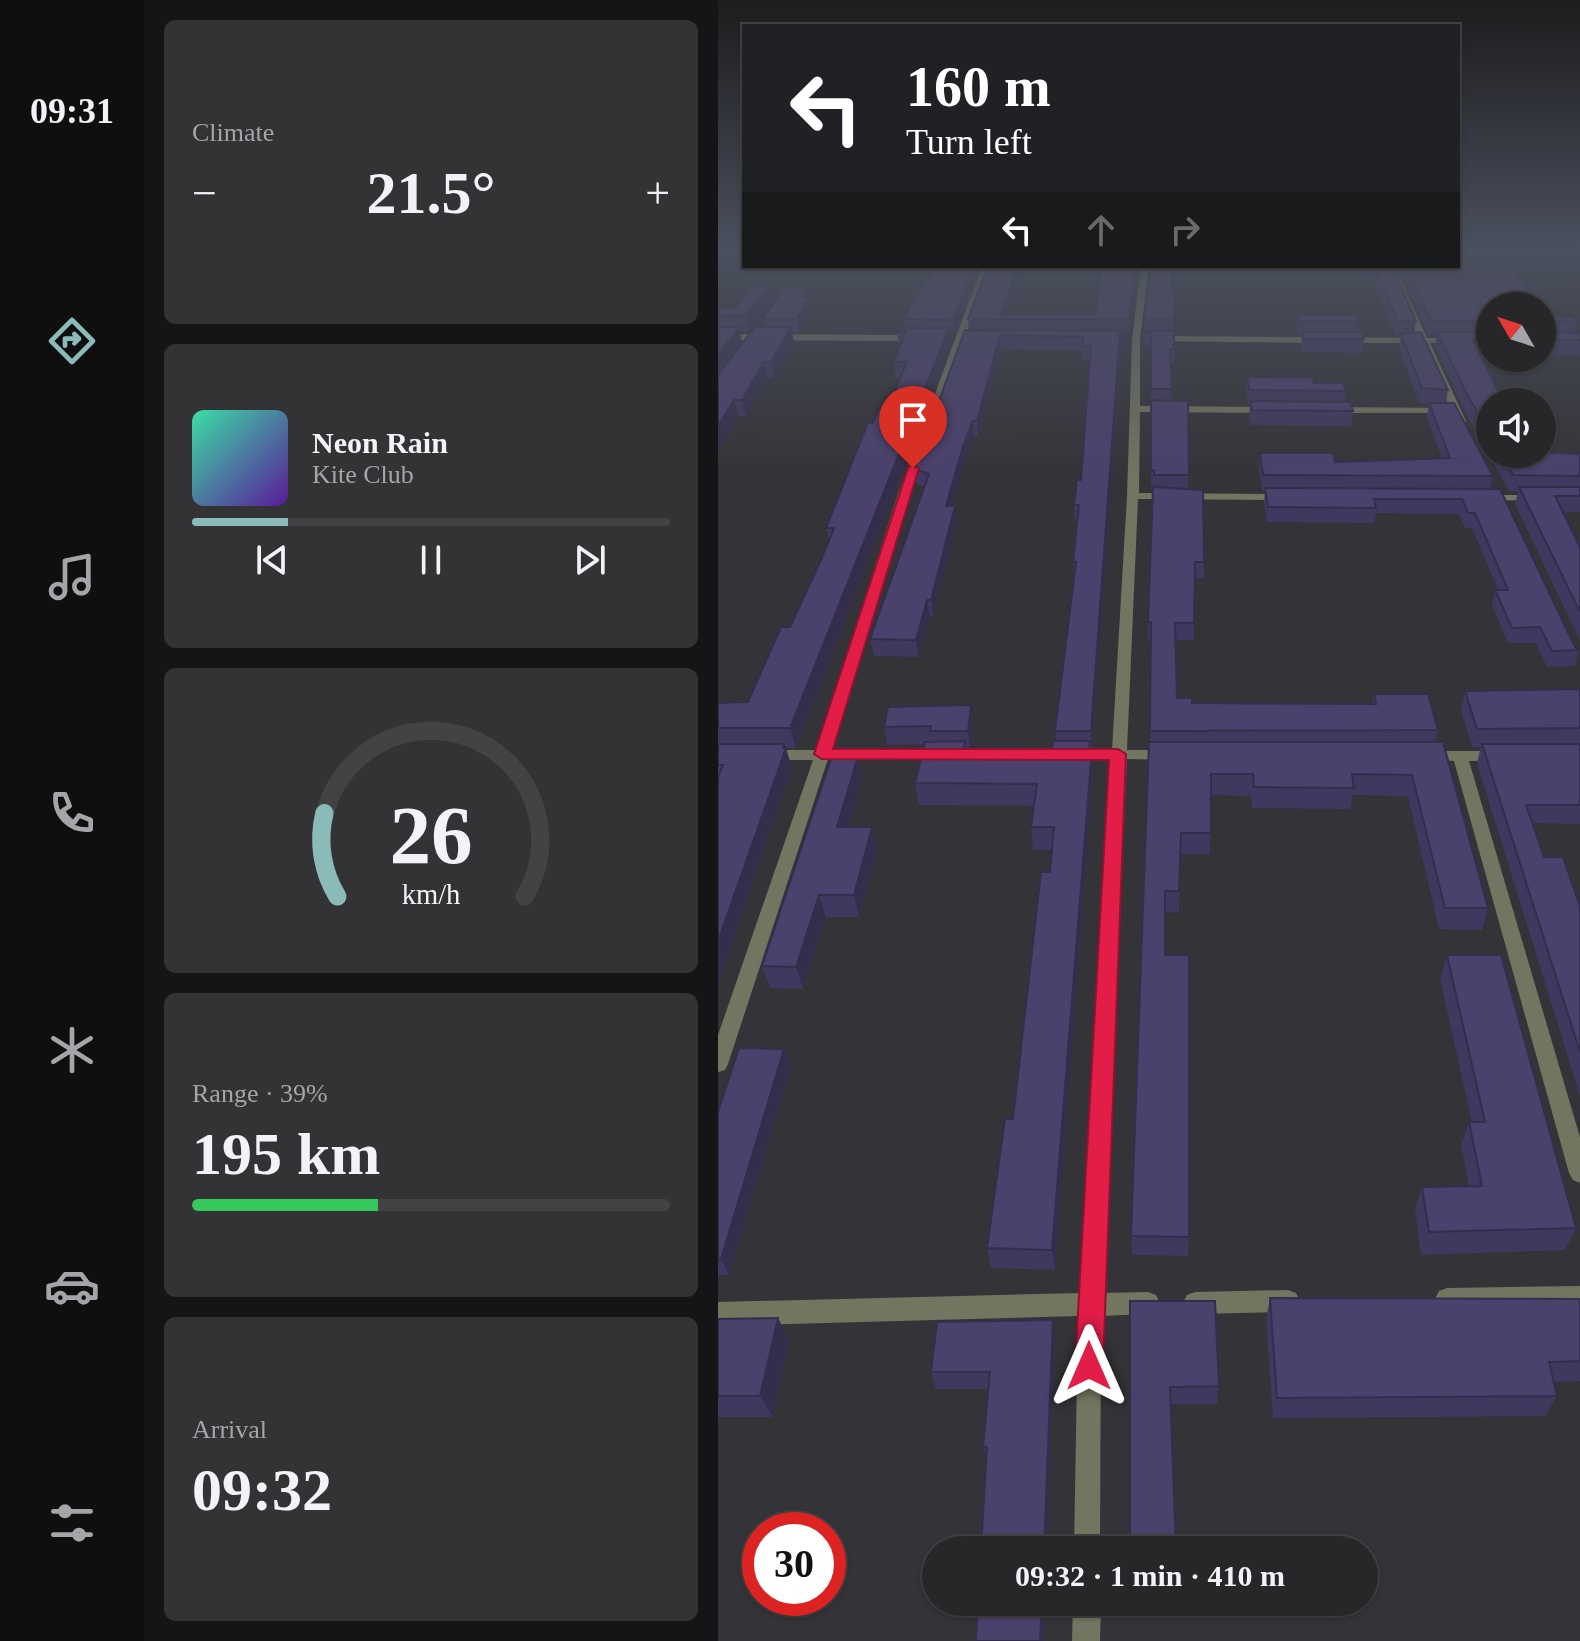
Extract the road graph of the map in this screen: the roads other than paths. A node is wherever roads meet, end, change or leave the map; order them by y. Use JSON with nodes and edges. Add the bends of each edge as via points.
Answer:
{"nodes":[{"id":1,"x":970,"y":326,"type":"edge"},
{"id":2,"x":1132,"y":326,"type":"edge"},
{"id":3,"x":1419,"y":326,"type":"edge"},
{"id":4,"x":760,"y":327,"type":"edge"},
{"id":5,"x":718,"y":337,"type":"edge"},
{"id":6,"x":753,"y":337,"type":"junction"},
{"id":7,"x":928,"y":338,"type":"edge"},
{"id":8,"x":944,"y":338,"type":"edge"},
{"id":9,"x":967,"y":338,"type":"junction"},
{"id":10,"x":1129,"y":339,"type":"junction"},
{"id":11,"x":1426,"y":341,"type":"junction"},
{"id":12,"x":1476,"y":341,"type":"edge"},
{"id":13,"x":744,"y":350,"type":"edge"},
{"id":14,"x":1135,"y":409,"type":"junction"},
{"id":15,"x":1288,"y":410,"type":"edge"},
{"id":16,"x":1318,"y":410,"type":"edge"},
{"id":17,"x":1456,"y":411,"type":"junction"},
{"id":18,"x":1469,"y":436,"type":"edge"},
{"id":19,"x":1496,"y":485,"type":"edge"},
{"id":20,"x":1133,"y":496,"type":"junction"},
{"id":21,"x":1303,"y":497,"type":"edge"},
{"id":22,"x":1472,"y":498,"type":"edge"},
{"id":23,"x":1503,"y":498,"type":"junction"},
{"id":24,"x":1580,"y":498,"type":"edge"},
{"id":25,"x":1509,"y":512,"type":"edge"},
{"id":26,"x":822,"y":754,"type":"junction"},
{"id":27,"x":962,"y":754,"type":"edge"},
{"id":28,"x":1056,"y":754,"type":"edge"},
{"id":29,"x":1118,"y":754,"type":"junction"},
{"id":30,"x":748,"y":755,"type":"edge"},
{"id":31,"x":1180,"y":755,"type":"edge"},
{"id":32,"x":1413,"y":756,"type":"edge"},
{"id":33,"x":1460,"y":756,"type":"junction"},
{"id":34,"x":1520,"y":756,"type":"edge"},
{"id":35,"x":720,"y":1052,"type":"edge"},
{"id":36,"x":1580,"y":1173,"type":"edge"},
{"id":37,"x":1580,"y":1297,"type":"edge"},
{"id":38,"x":1422,"y":1300,"type":"edge"},
{"id":39,"x":1311,"y":1301,"type":"edge"},
{"id":40,"x":1090,"y":1304,"type":"junction"},
{"id":41,"x":718,"y":1314,"type":"edge"},
{"id":42,"x":1087,"y":1536,"type":"edge"},
{"id":43,"x":1087,"y":1616,"type":"edge"},
{"id":44,"x":1086,"y":1641,"type":"edge"}],
"edges":[{"from":1,"to":9,"type":"street"},
{"from":2,"to":10,"type":"street"},
{"from":3,"to":11,"type":"street"},
{"from":4,"to":6,"type":"street"},
{"from":5,"to":6,"type":"street"},
{"from":6,"to":7,"type":"street"},
{"from":6,"to":13,"type":"street"},
{"from":8,"to":9,"type":"street"},
{"from":9,"to":26,"type":"street","via":[[904,494]]},
{"from":10,"to":11,"type":"street"},
{"from":10,"to":14,"type":"street"},
{"from":11,"to":12,"type":"street"},
{"from":11,"to":17,"type":"street"},
{"from":14,"to":15,"type":"street"},
{"from":14,"to":20,"type":"street"},
{"from":16,"to":17,"type":"street"},
{"from":17,"to":18,"type":"street"},
{"from":19,"to":23,"type":"street"},
{"from":20,"to":21,"type":"street"},
{"from":20,"to":29,"type":"street"},
{"from":22,"to":23,"type":"street"},
{"from":23,"to":24,"type":"street"},
{"from":23,"to":25,"type":"street"},
{"from":26,"to":27,"type":"street"},
{"from":26,"to":30,"type":"street"},
{"from":26,"to":35,"type":"street"},
{"from":28,"to":29,"type":"street"},
{"from":29,"to":31,"type":"street"},
{"from":29,"to":40,"type":"street"},
{"from":32,"to":33,"type":"street"},
{"from":33,"to":34,"type":"street"},
{"from":33,"to":36,"type":"street"},
{"from":37,"to":38,"type":"street"},
{"from":39,"to":40,"type":"street"},
{"from":40,"to":41,"type":"street"},
{"from":40,"to":42,"type":"street"},
{"from":43,"to":44,"type":"street"}]}
